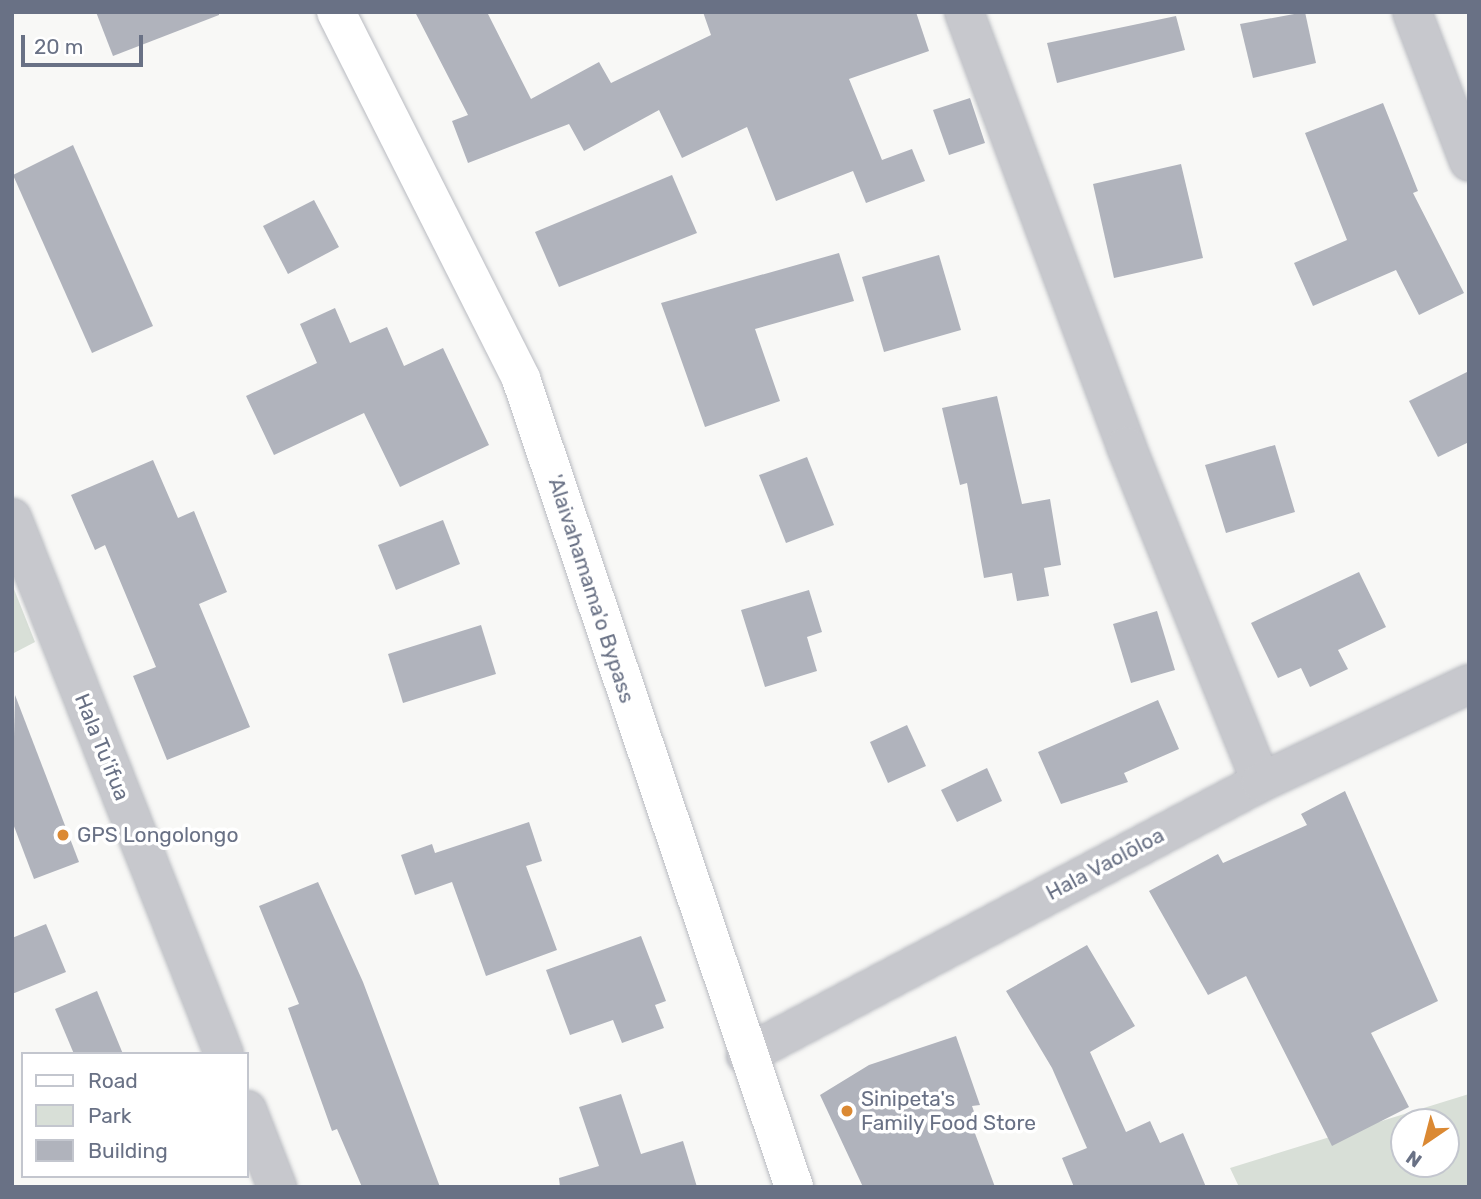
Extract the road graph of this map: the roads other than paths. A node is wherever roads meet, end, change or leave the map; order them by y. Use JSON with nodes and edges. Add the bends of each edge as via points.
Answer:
{"nodes":[{"id":1,"x":336,"y":12,"type":"edge"},
{"id":2,"x":964,"y":12,"type":"edge"},
{"id":3,"x":1412,"y":12,"type":"edge"},
{"id":4,"x":1469,"y":161,"type":"edge"},
{"id":5,"x":12,"y":518,"type":"edge"},
{"id":6,"x":1469,"y":684,"type":"edge"},
{"id":7,"x":1261,"y":782,"type":"junction"},
{"id":8,"x":224,"y":1052,"type":"edge"},
{"id":9,"x":746,"y":1055,"type":"junction"},
{"id":10,"x":248,"y":1113,"type":"edge"},
{"id":11,"x":276,"y":1187,"type":"edge"},
{"id":12,"x":794,"y":1187,"type":"edge"}],
"edges":[{"from":1,"to":9,"type":"main road","name":"'Alaivahamama'o Bypass","via":[[521,379]]},
{"from":2,"to":7,"type":"street","via":[[1126,446]]},
{"from":3,"to":4,"type":"street"},
{"from":5,"to":8,"type":"street","name":"Hala Tu'ifua"},
{"from":6,"to":7,"type":"street","name":"Hala Vaolōloa"},
{"from":7,"to":9,"type":"street","name":"Hala Vaolōloa"},
{"from":9,"to":12,"type":"main road","name":"'Alaivahamama'o Bypass"},
{"from":10,"to":11,"type":"street"}]}
